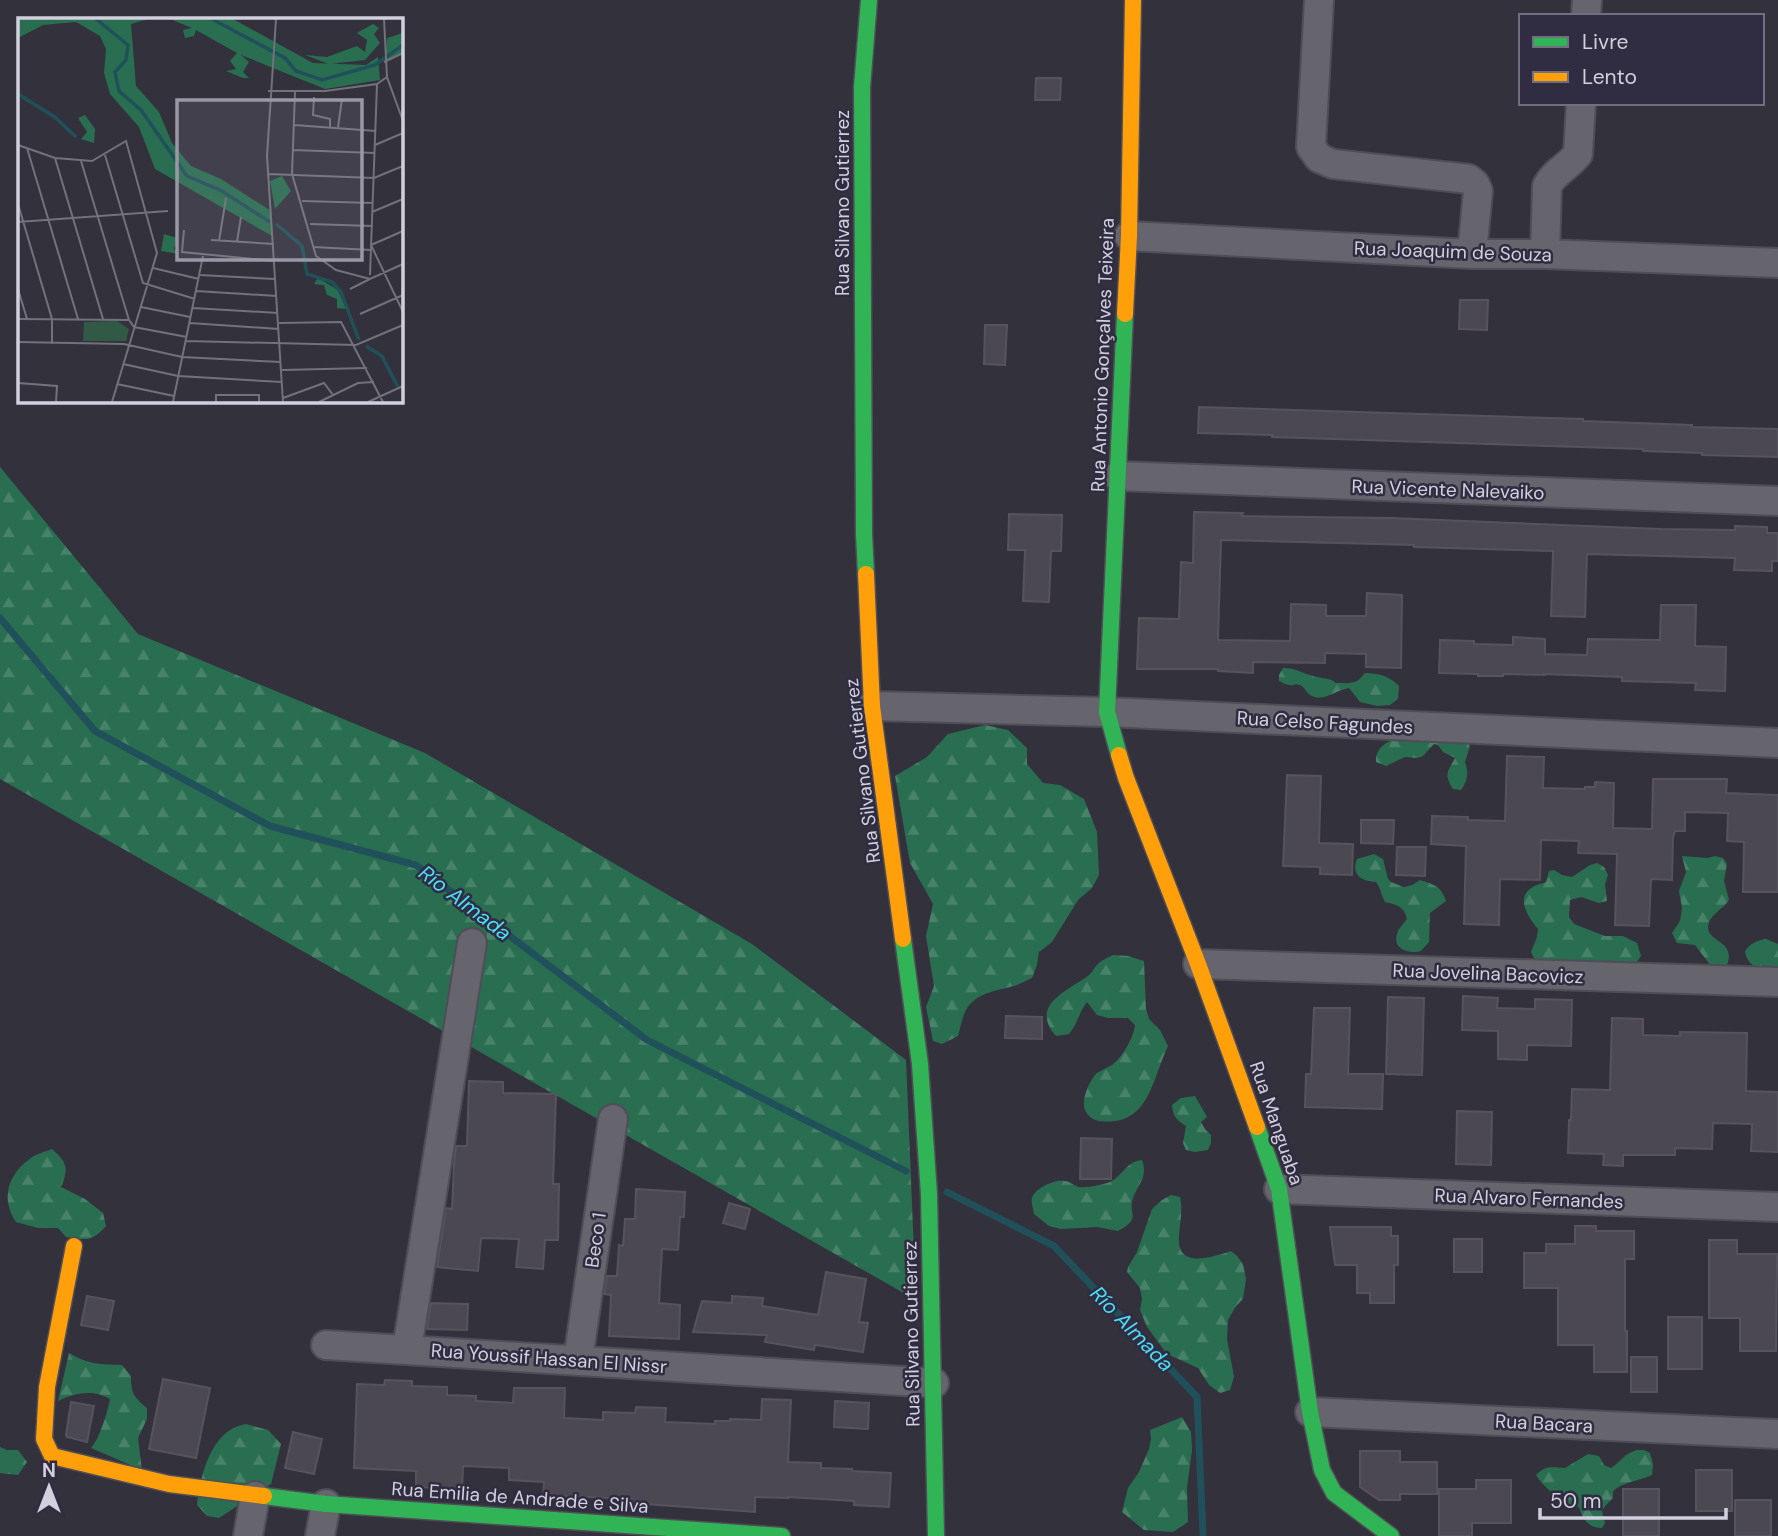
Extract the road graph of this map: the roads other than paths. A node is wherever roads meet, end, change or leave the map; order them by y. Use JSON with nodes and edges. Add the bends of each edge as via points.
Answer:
{"nodes":[{"id":1,"x":869,"y":0,"type":"edge"},
{"id":2,"x":1133,"y":0,"type":"edge"},
{"id":3,"x":1319,"y":0,"type":"edge"},
{"id":4,"x":1581,"y":105,"type":"edge"},
{"id":5,"x":1129,"y":236,"type":"junction"},
{"id":6,"x":1472,"y":254,"type":"junction"},
{"id":7,"x":1545,"y":254,"type":"junction"},
{"id":8,"x":1778,"y":263,"type":"edge"},
{"id":9,"x":1118,"y":476,"type":"junction"},
{"id":10,"x":1778,"y":501,"type":"edge"},
{"id":11,"x":872,"y":706,"type":"junction"},
{"id":12,"x":1107,"y":712,"type":"junction"},
{"id":13,"x":1778,"y":743,"type":"edge"},
{"id":14,"x":472,"y":943,"type":"dead end"},
{"id":15,"x":1198,"y":964,"type":"junction"},
{"id":16,"x":1778,"y":982,"type":"edge"},
{"id":17,"x":613,"y":1119,"type":"dead end"},
{"id":18,"x":1279,"y":1189,"type":"junction"},
{"id":19,"x":1778,"y":1207,"type":"edge"},
{"id":20,"x":74,"y":1246,"type":"dead end"},
{"id":21,"x":326,"y":1345,"type":"dead end"},
{"id":22,"x":407,"y":1349,"type":"junction"},
{"id":23,"x":578,"y":1360,"type":"junction"},
{"id":24,"x":934,"y":1382,"type":"junction"},
{"id":25,"x":1310,"y":1412,"type":"junction"},
{"id":26,"x":1778,"y":1434,"type":"edge"},
{"id":27,"x":255,"y":1496,"type":"junction"},
{"id":28,"x":326,"y":1504,"type":"junction"},
{"id":29,"x":248,"y":1536,"type":"edge"},
{"id":30,"x":320,"y":1536,"type":"edge"},
{"id":31,"x":782,"y":1536,"type":"edge"},
{"id":32,"x":936,"y":1536,"type":"edge"},
{"id":33,"x":1391,"y":1536,"type":"edge"}],
"edges":[{"from":1,"to":11,"type":"street","name":"Rua Silvano Gutierrez","via":[[862,86],[864,534]]},
{"from":2,"to":5,"type":"street","name":"Rua Antonio Gonçalves Teixeira"},
{"from":3,"to":6,"type":"street","via":[[1311,147],[1319,158],[1333,164],[1469,180],[1478,191]]},
{"from":4,"to":7,"type":"street","via":[[1578,154],[1547,186]]},
{"from":5,"to":6,"type":"street","name":"Rua Joaquim de Souza"},
{"from":5,"to":9,"type":"street","name":"Rua Antonio Gonçalves Teixeira"},
{"from":6,"to":7,"type":"street","name":"Rua Joaquim de Souza"},
{"from":7,"to":8,"type":"street","name":"Rua Joaquim de Souza"},
{"from":9,"to":10,"type":"street","name":"Rua Vicente Nalevaiko"},
{"from":9,"to":12,"type":"street","name":"Rua Antonio Gonçalves Teixeira"},
{"from":11,"to":12,"type":"street","name":"Rua Celso Fagundes"},
{"from":11,"to":24,"type":"street","name":"Rua Silvano Gutierrez","via":[[920,1064]]},
{"from":12,"to":13,"type":"street","name":"Rua Celso Fagundes"},
{"from":12,"to":15,"type":"street","name":"Rua Manguaba","via":[[1126,778]]},
{"from":14,"to":22,"type":"street","name":"Rua Youssif Hassan El Nissr"},
{"from":15,"to":16,"type":"street","name":"Rua Jovelina Bacovicz"},
{"from":15,"to":18,"type":"street","name":"Rua Manguaba"},
{"from":17,"to":23,"type":"street","name":"Beco 1"},
{"from":18,"to":19,"type":"street","name":"Rua Alvaro Fernandes"},
{"from":18,"to":25,"type":"street","name":"Rua Manguaba"},
{"from":20,"to":27,"type":"street","name":"Rua Emilia de Andrade e Silva","via":[[47,1387],[44,1440],[52,1456],[169,1484]]},
{"from":21,"to":22,"type":"street"},
{"from":22,"to":23,"type":"street","name":"Rua Youssif Hassan El Nissr"},
{"from":23,"to":24,"type":"street","name":"Rua Youssif Hassan El Nissr"},
{"from":24,"to":32,"type":"street","name":"Rua Silvano Gutierrez"},
{"from":25,"to":26,"type":"street","name":"Rua Bacara"},
{"from":25,"to":33,"type":"street","name":"Rua Manguaba","via":[[1322,1470],[1334,1493]]},
{"from":27,"to":28,"type":"street","name":"Rua Emilia de Andrade e Silva"},
{"from":27,"to":29,"type":"street"},
{"from":28,"to":30,"type":"street"},
{"from":28,"to":31,"type":"street","name":"Rua Emilia de Andrade e Silva"}]}
